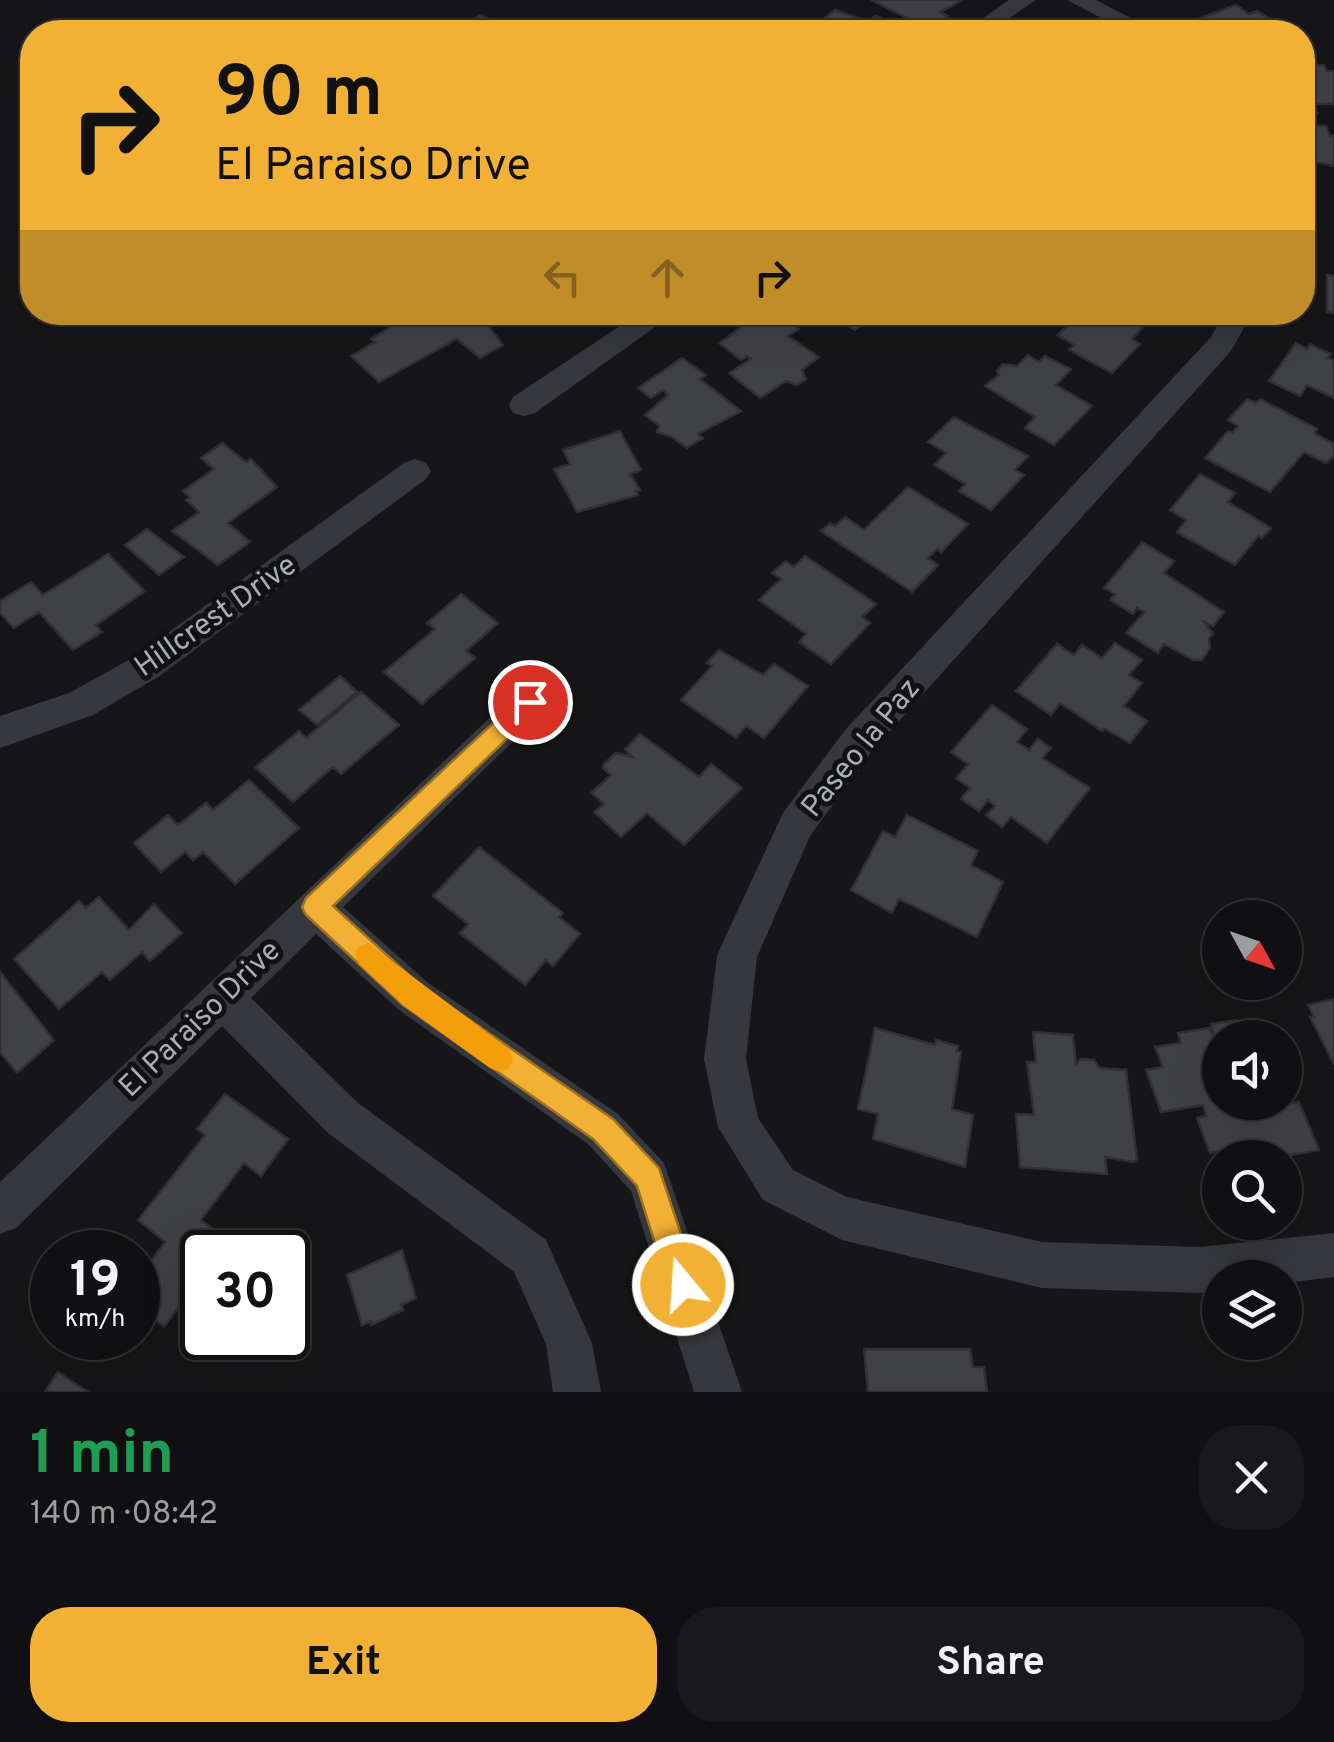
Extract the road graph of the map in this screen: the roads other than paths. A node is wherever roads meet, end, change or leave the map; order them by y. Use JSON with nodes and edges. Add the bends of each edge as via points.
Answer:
{"nodes":[{"id":1,"x":1026,"y":0,"type":"edge"},
{"id":2,"x":1078,"y":0,"type":"edge"},
{"id":3,"x":994,"y":20,"type":"edge"},
{"id":4,"x":1120,"y":20,"type":"edge"},
{"id":5,"x":643,"y":325,"type":"edge"},
{"id":6,"x":1232,"y":325,"type":"edge"},
{"id":7,"x":524,"y":405,"type":"dead end"},
{"id":8,"x":415,"y":471,"type":"dead end"},
{"id":9,"x":530,"y":702,"type":"dead end"},
{"id":10,"x":0,"y":732,"type":"edge"},
{"id":11,"x":315,"y":907,"type":"junction"},
{"id":12,"x":221,"y":997,"type":"junction"},
{"id":13,"x":0,"y":1212,"type":"edge"},
{"id":14,"x":1334,"y":1256,"type":"edge"},
{"id":15,"x":576,"y":1392,"type":"edge"},
{"id":16,"x":718,"y":1392,"type":"edge"}],
"edges":[{"from":1,"to":3,"type":"street"},
{"from":2,"to":4,"type":"street"},
{"from":5,"to":7,"type":"street"},
{"from":6,"to":14,"type":"street","name":"Paseo la Paz","via":[[858,740],[796,826],[737,956],[724,1059],[739,1128],[778,1185],[842,1218],[1042,1265],[1199,1270]]},
{"from":8,"to":10,"type":"street","name":"Hillcrest Drive","via":[[146,667],[81,704]]},
{"from":9,"to":11,"type":"street","name":"El Paraiso Drive"},
{"from":11,"to":12,"type":"street","name":"El Paraiso Drive"},
{"from":11,"to":16,"type":"street","via":[[413,996],[603,1129],[649,1178]]},
{"from":12,"to":13,"type":"street","name":"El Paraiso Drive"},
{"from":12,"to":15,"type":"street","via":[[344,1118],[530,1256],[569,1342]]}]}
